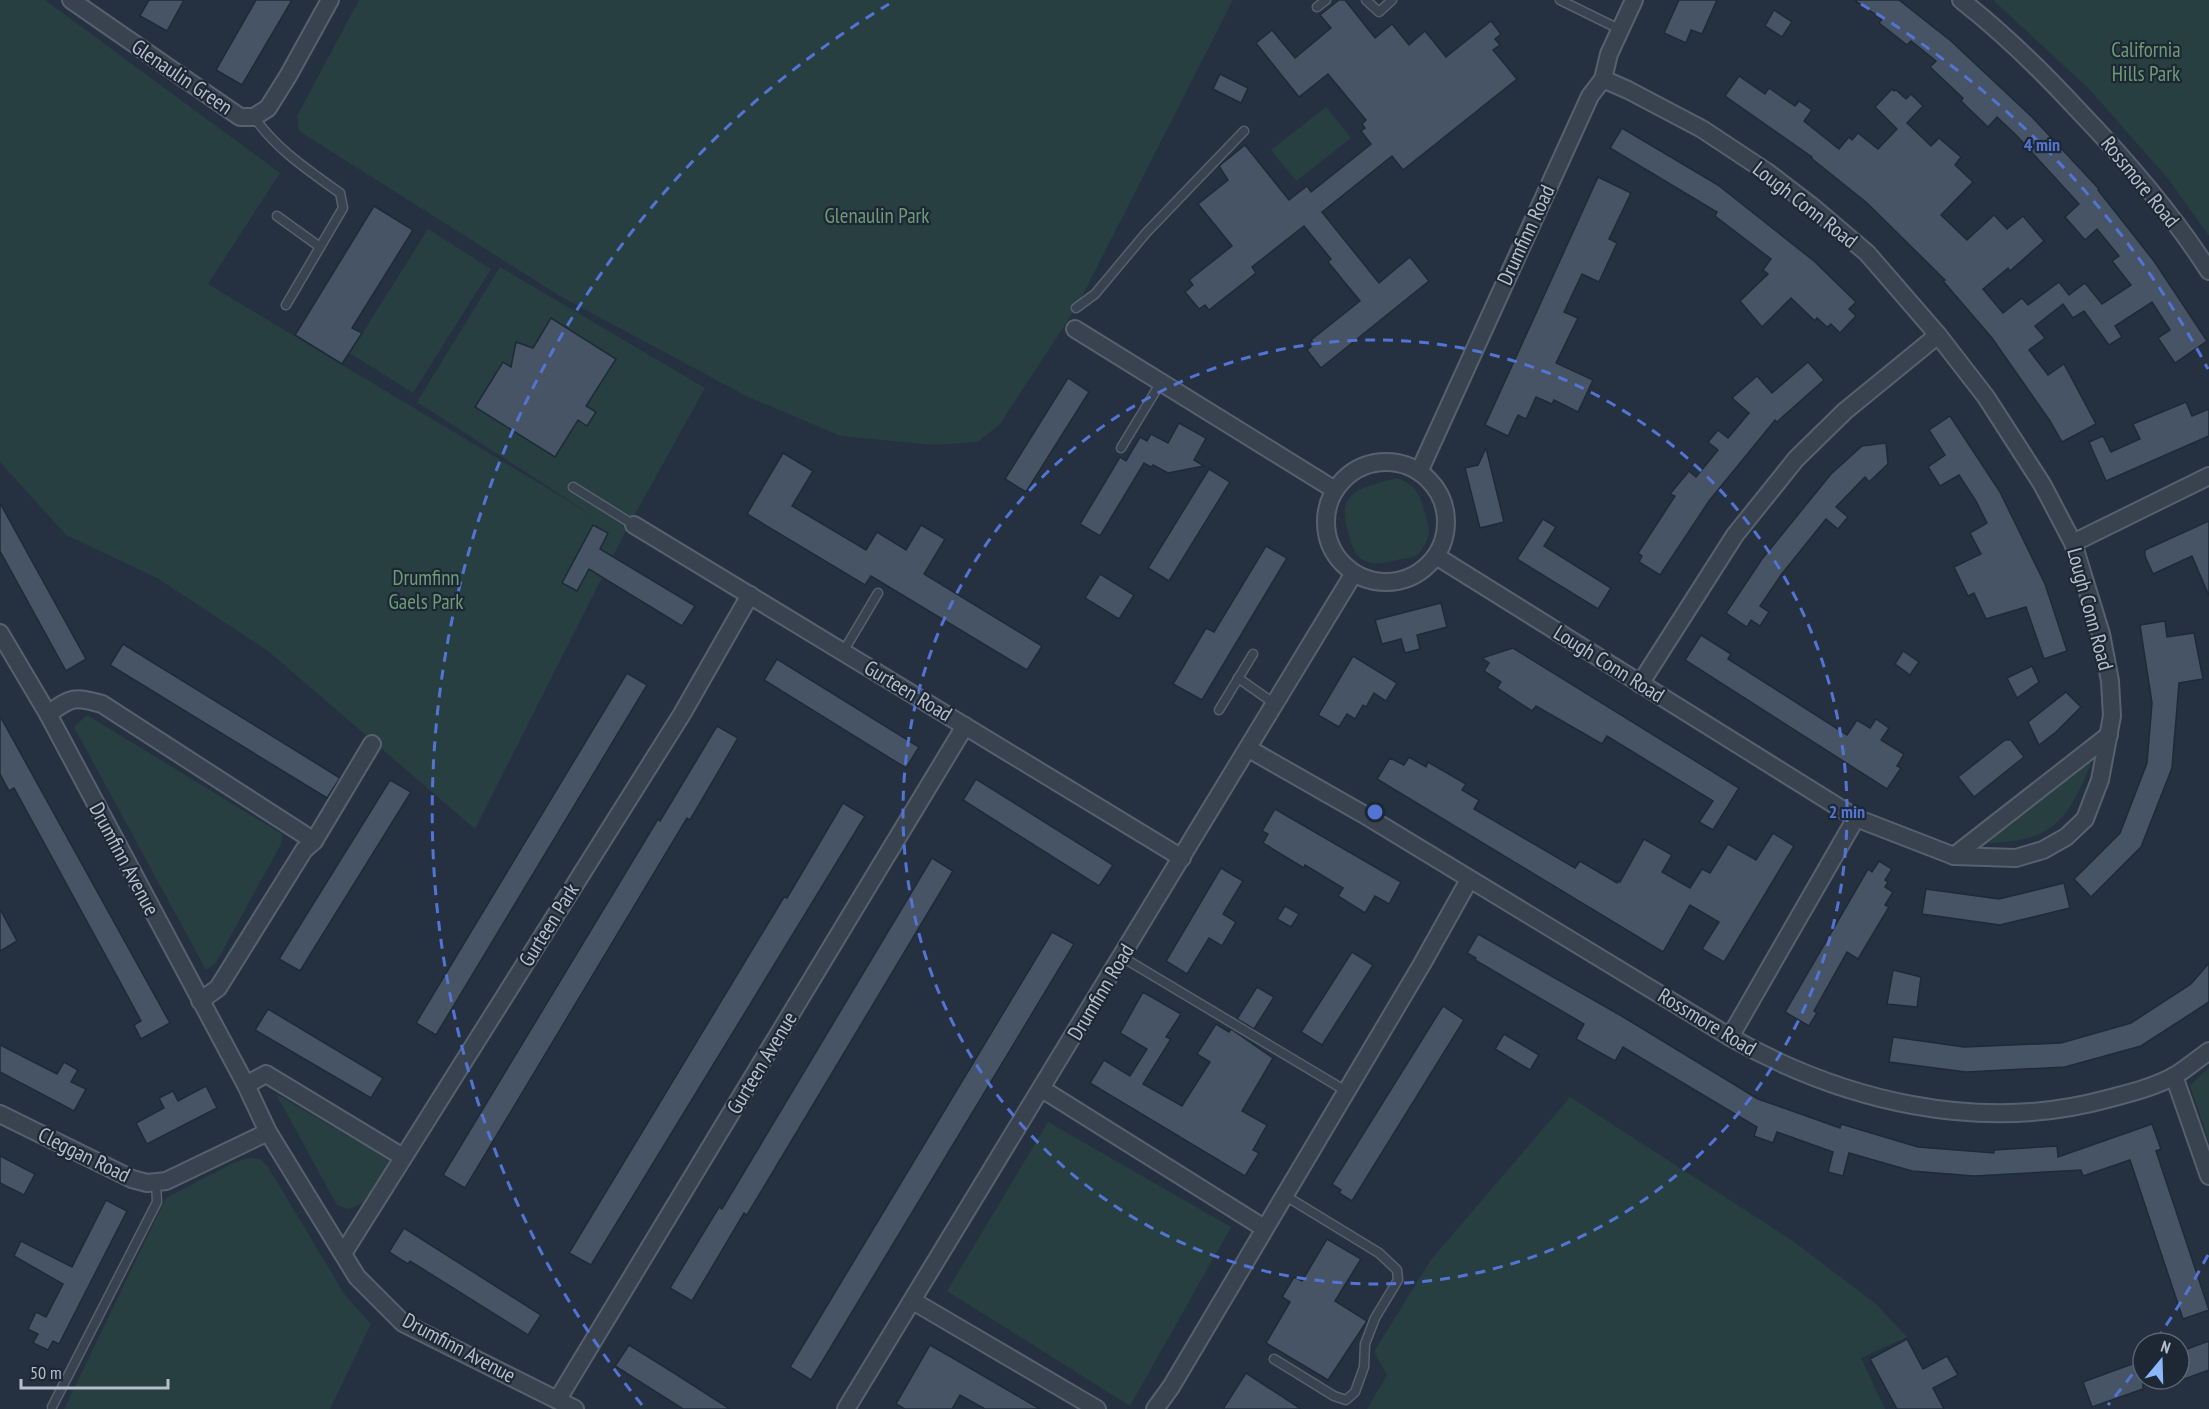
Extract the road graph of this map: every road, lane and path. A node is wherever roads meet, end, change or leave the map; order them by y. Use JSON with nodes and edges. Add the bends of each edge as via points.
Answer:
{"nodes":[{"id":1,"x":71,"y":0,"type":"edge"},
{"id":2,"x":330,"y":0,"type":"edge"},
{"id":3,"x":1326,"y":0,"type":"edge"},
{"id":4,"x":1366,"y":0,"type":"edge"},
{"id":5,"x":1392,"y":0,"type":"edge"},
{"id":6,"x":1560,"y":0,"type":"edge"},
{"id":7,"x":1634,"y":0,"type":"edge"},
{"id":8,"x":1961,"y":0,"type":"edge"},
{"id":9,"x":89,"y":6,"type":"edge"},
{"id":10,"x":1317,"y":7,"type":"dead end"},
{"id":11,"x":1621,"y":30,"type":"junction"},
{"id":12,"x":1603,"y":79,"type":"junction"},
{"id":13,"x":254,"y":117,"type":"junction"},
{"id":14,"x":1244,"y":132,"type":"dead end"},
{"id":15,"x":277,"y":216,"type":"dead end"},
{"id":16,"x":320,"y":247,"type":"junction"},
{"id":17,"x":2209,"y":271,"type":"edge"},
{"id":18,"x":286,"y":305,"type":"dead end"},
{"id":19,"x":1076,"y":308,"type":"dead end"},
{"id":20,"x":1076,"y":329,"type":"dead end"},
{"id":21,"x":1938,"y":335,"type":"junction"},
{"id":22,"x":1161,"y":382,"type":"junction"},
{"id":23,"x":1121,"y":448,"type":"dead end"},
{"id":24,"x":1419,"y":472,"type":"junction"},
{"id":25,"x":2209,"y":476,"type":"edge"},
{"id":26,"x":573,"y":487,"type":"dead end"},
{"id":27,"x":1335,"y":490,"type":"junction"},
{"id":28,"x":634,"y":525,"type":"joint"},
{"id":29,"x":2073,"y":543,"type":"junction"},
{"id":30,"x":1436,"y":556,"type":"junction"},
{"id":31,"x":1354,"y":573,"type":"junction"},
{"id":32,"x":878,"y":593,"type":"dead end"},
{"id":33,"x":750,"y":596,"type":"junction"},
{"id":34,"x":0,"y":633,"type":"edge"},
{"id":35,"x":843,"y":652,"type":"junction"},
{"id":36,"x":1253,"y":654,"type":"dead end"},
{"id":37,"x":1238,"y":678,"type":"junction"},
{"id":38,"x":1640,"y":684,"type":"junction"},
{"id":39,"x":1275,"y":705,"type":"junction"},
{"id":40,"x":1219,"y":710,"type":"dead end"},
{"id":41,"x":48,"y":714,"type":"junction"},
{"id":42,"x":965,"y":726,"type":"junction"},
{"id":43,"x":2109,"y":735,"type":"junction"},
{"id":44,"x":372,"y":744,"type":"dead end"},
{"id":45,"x":1249,"y":749,"type":"junction"},
{"id":46,"x":1856,"y":818,"type":"junction"},
{"id":47,"x":314,"y":841,"type":"junction"},
{"id":48,"x":1954,"y":856,"type":"junction"},
{"id":49,"x":1182,"y":858,"type":"junction"},
{"id":50,"x":1469,"y":880,"type":"junction"},
{"id":51,"x":1122,"y":957,"type":"junction"},
{"id":52,"x":200,"y":1001,"type":"junction"},
{"id":53,"x":1730,"y":1037,"type":"junction"},
{"id":54,"x":2209,"y":1051,"type":"edge"},
{"id":55,"x":2174,"y":1076,"type":"junction"},
{"id":56,"x":246,"y":1085,"type":"junction"},
{"id":57,"x":1042,"y":1089,"type":"junction"},
{"id":58,"x":1346,"y":1091,"type":"junction"},
{"id":59,"x":0,"y":1114,"type":"edge"},
{"id":60,"x":268,"y":1132,"type":"junction"},
{"id":61,"x":403,"y":1158,"type":"junction"},
{"id":62,"x":2209,"y":1176,"type":"edge"},
{"id":63,"x":156,"y":1182,"type":"junction"},
{"id":64,"x":1284,"y":1194,"type":"junction"},
{"id":65,"x":1264,"y":1228,"type":"junction"},
{"id":66,"x":344,"y":1252,"type":"junction"},
{"id":67,"x":913,"y":1300,"type":"junction"},
{"id":68,"x":1274,"y":1359,"type":"dead end"},
{"id":69,"x":558,"y":1399,"type":"junction"},
{"id":70,"x":52,"y":1407,"type":"dead end"},
{"id":71,"x":575,"y":1409,"type":"edge"},
{"id":72,"x":846,"y":1409,"type":"edge"},
{"id":73,"x":1097,"y":1409,"type":"edge"},
{"id":74,"x":1155,"y":1409,"type":"edge"}],
"edges":[{"from":1,"to":9,"type":"street","name":"Glenaulin Green"},
{"from":2,"to":13,"type":"street","name":"Glenaulin Green","via":[[268,108]]},
{"from":3,"to":10,"type":"lane"},
{"from":4,"to":5,"type":"lane","via":[[1379,12]]},
{"from":6,"to":11,"type":"lane"},
{"from":7,"to":11,"type":"street","name":"Drumfinn Road"},
{"from":8,"to":17,"type":"street","name":"Rossmore Road","via":[[2039,69],[2122,156]]},
{"from":9,"to":13,"type":"street","name":"Glenaulin Green","via":[[240,117]]},
{"from":11,"to":12,"type":"street","name":"Drumfinn Road"},
{"from":12,"to":21,"type":"street","name":"Lough Conn Road","via":[[1702,129],[1767,172],[1867,253]]},
{"from":12,"to":24,"type":"street","name":"Drumfinn Road","via":[[1590,96]]},
{"from":13,"to":16,"type":"lane","via":[[266,135],[292,159],[340,193],[343,208]]},
{"from":14,"to":19,"type":"lane","via":[[1146,233],[1095,294]]},
{"from":15,"to":16,"type":"lane"},
{"from":16,"to":18,"type":"lane"},
{"from":20,"to":22,"type":"street"},
{"from":21,"to":29,"type":"street","name":"Lough Conn Road","via":[[2013,438]]},
{"from":21,"to":38,"type":"street","via":[[1845,411],[1796,459],[1735,535]]},
{"from":22,"to":23,"type":"lane"},
{"from":22,"to":27,"type":"street"},
{"from":24,"to":27,"type":"street","via":[[1402,464],[1364,466],[1348,475]]},
{"from":24,"to":30,"type":"street","via":[[1433,484],[1443,501],[1444,538]]},
{"from":25,"to":29,"type":"street"},
{"from":26,"to":28,"type":"lane"},
{"from":27,"to":31,"type":"street","via":[[1326,526],[1330,544],[1340,561]]},
{"from":28,"to":33,"type":"street","name":"Gurteen Road"},
{"from":29,"to":43,"type":"street","name":"Lough Conn Road","via":[[2101,634],[2110,681]]},
{"from":30,"to":31,"type":"street","via":[[1408,578],[1389,582]]},
{"from":30,"to":38,"type":"street","name":"Lough Conn Road"},
{"from":31,"to":39,"type":"street","name":"Drumfinn Road"},
{"from":32,"to":35,"type":"lane"},
{"from":33,"to":35,"type":"street","name":"Gurteen Road"},
{"from":33,"to":61,"type":"street","name":"Gurteen Park","via":[[682,714]]},
{"from":34,"to":41,"type":"street","name":"Drumfinn Avenue"},
{"from":35,"to":42,"type":"street","name":"Gurteen Road"},
{"from":36,"to":37,"type":"lane"},
{"from":37,"to":39,"type":"lane"},
{"from":37,"to":40,"type":"lane"},
{"from":38,"to":46,"type":"street","name":"Lough Conn Road"},
{"from":39,"to":45,"type":"street","name":"Drumfinn Road"},
{"from":41,"to":47,"type":"street","via":[[69,699],[102,704]]},
{"from":41,"to":52,"type":"street","name":"Drumfinn Avenue"},
{"from":42,"to":49,"type":"street","name":"Gurteen Road"},
{"from":42,"to":69,"type":"street","name":"Gurteen Avenue"},
{"from":43,"to":48,"type":"street"},
{"from":43,"to":48,"type":"street","name":"Lough Conn Road","via":[[2100,780],[2085,819],[2067,837],[2016,858]]},
{"from":44,"to":47,"type":"street"},
{"from":45,"to":49,"type":"street","name":"Drumfinn Road"},
{"from":45,"to":50,"type":"street","name":"Rossmore Road"},
{"from":46,"to":48,"type":"street","name":"Lough Conn Road"},
{"from":46,"to":53,"type":"street"},
{"from":47,"to":52,"type":"street","via":[[304,850],[218,988]]},
{"from":49,"to":51,"type":"street","name":"Drumfinn Road"},
{"from":50,"to":53,"type":"street","name":"Rossmore Road"},
{"from":50,"to":58,"type":"street"},
{"from":51,"to":57,"type":"street","name":"Drumfinn Road"},
{"from":51,"to":58,"type":"lane"},
{"from":52,"to":56,"type":"street","name":"Drumfinn Avenue"},
{"from":53,"to":55,"type":"street","name":"Rossmore Road","via":[[1766,1058],[1834,1086],[1897,1103],[1954,1112],[2076,1108],[2138,1091]]},
{"from":54,"to":55,"type":"street","name":"Rossmore Road"},
{"from":55,"to":62,"type":"street"},
{"from":56,"to":60,"type":"street","name":"Drumfinn Avenue"},
{"from":56,"to":61,"type":"street","via":[[266,1074]]},
{"from":57,"to":65,"type":"street"},
{"from":57,"to":67,"type":"street","name":"Drumfinn Road"},
{"from":58,"to":64,"type":"street"},
{"from":59,"to":63,"type":"street","name":"Cleggan Road","via":[[132,1179]]},
{"from":60,"to":63,"type":"street","name":"Cleggan Road","via":[[166,1181]]},
{"from":60,"to":66,"type":"street","name":"Drumfinn Avenue"},
{"from":61,"to":66,"type":"street","name":"Gurteen Park"},
{"from":63,"to":70,"type":"lane","via":[[157,1202]]},
{"from":64,"to":65,"type":"street"},
{"from":64,"to":68,"type":"lane","via":[[1379,1253],[1398,1270],[1398,1280],[1375,1318],[1365,1344],[1364,1367],[1355,1392],[1346,1400]]},
{"from":65,"to":74,"type":"street"},
{"from":66,"to":69,"type":"street","name":"Drumfinn Avenue","via":[[357,1277],[403,1323]]},
{"from":67,"to":72,"type":"street","name":"Drumfinn Road"},
{"from":67,"to":73,"type":"street"},
{"from":69,"to":71,"type":"street","name":"Drumfinn Avenue"}]}
